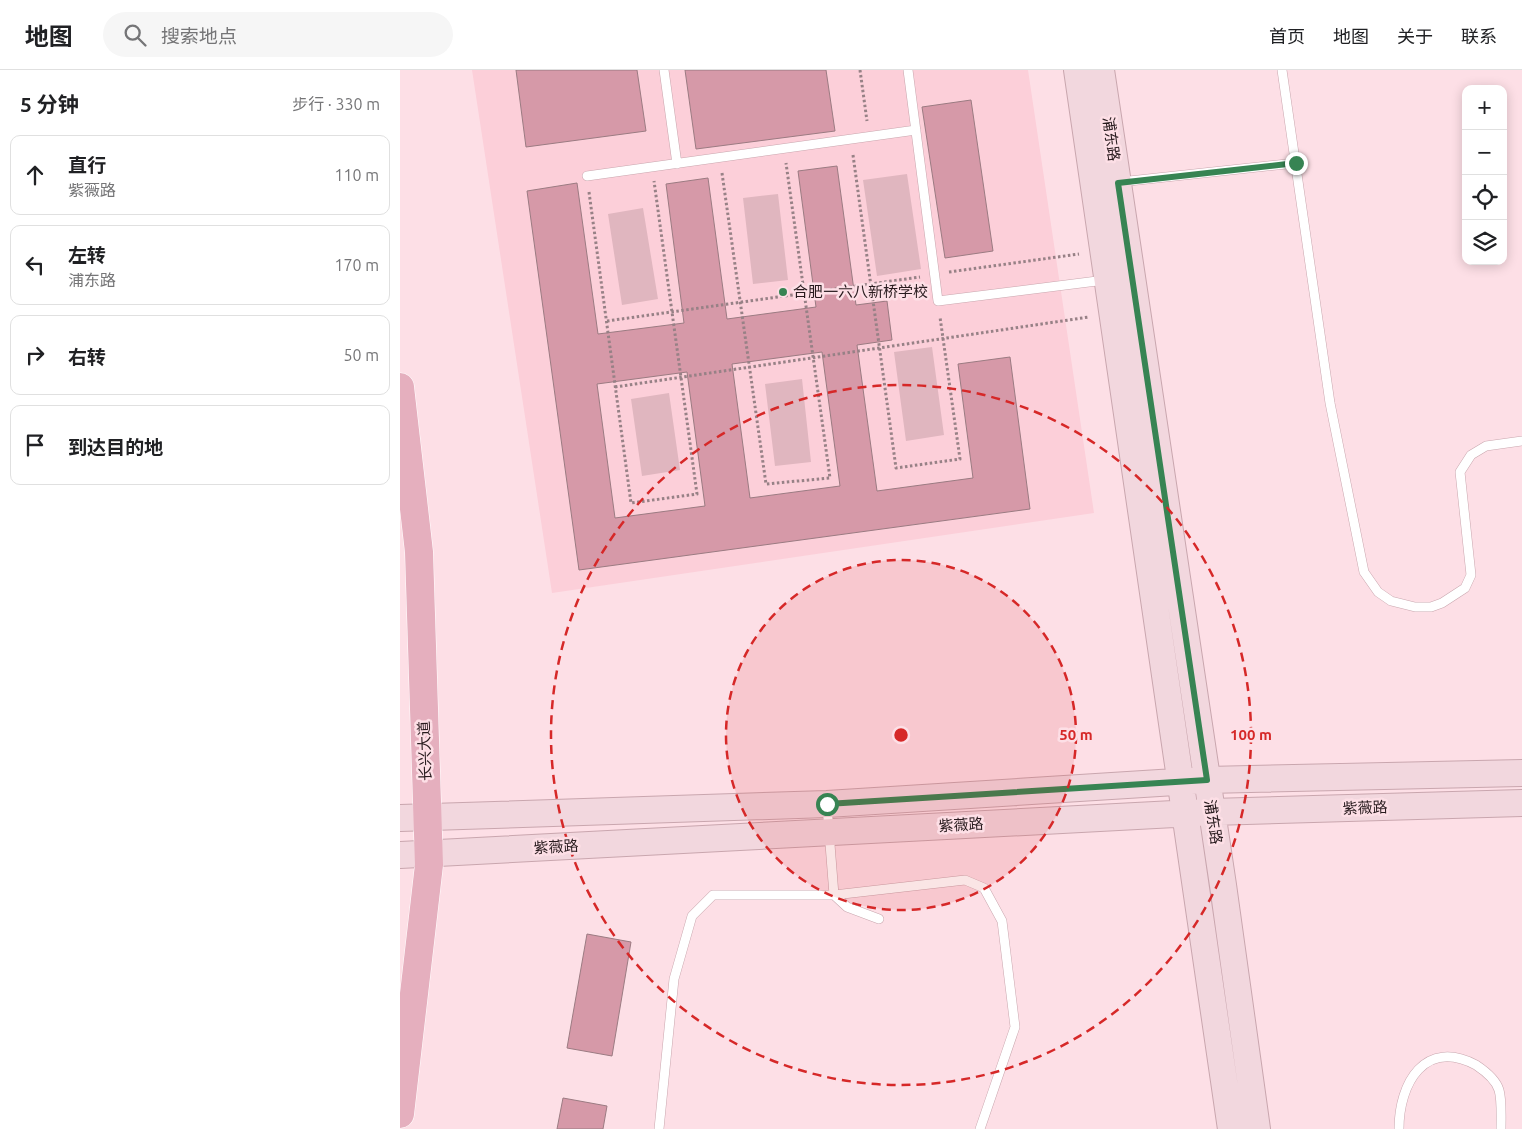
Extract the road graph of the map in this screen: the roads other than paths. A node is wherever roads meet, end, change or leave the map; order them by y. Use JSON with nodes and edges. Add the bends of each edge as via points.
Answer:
{"nodes":[{"id":1,"x":664,"y":70,"type":"edge"},
{"id":2,"x":908,"y":70,"type":"edge"},
{"id":3,"x":1077,"y":70,"type":"edge"},
{"id":4,"x":1101,"y":70,"type":"edge"},
{"id":5,"x":1282,"y":70,"type":"edge"},
{"id":6,"x":916,"y":130,"type":"junction"},
{"id":7,"x":1296,"y":163,"type":"junction"},
{"id":8,"x":677,"y":164,"type":"junction"},
{"id":9,"x":587,"y":176,"type":"road end"},
{"id":10,"x":1118,"y":183,"type":"junction"},
{"id":11,"x":1108,"y":280,"type":"junction"},
{"id":12,"x":400,"y":387,"type":"edge"},
{"id":13,"x":1522,"y":441,"type":"edge"},
{"id":14,"x":1522,"y":773,"type":"edge"},
{"id":15,"x":1194,"y":781,"type":"junction"},
{"id":16,"x":1522,"y":803,"type":"edge"},
{"id":17,"x":827,"y":804,"type":"junction"},
{"id":18,"x":1212,"y":812,"type":"junction"},
{"id":19,"x":1186,"y":813,"type":"junction"},
{"id":20,"x":427,"y":817,"type":"junction"},
{"id":21,"x":400,"y":818,"type":"edge"},
{"id":22,"x":829,"y":832,"type":"junction"},
{"id":23,"x":428,"y":854,"type":"junction"},
{"id":24,"x":400,"y":855,"type":"edge"},
{"id":25,"x":834,"y":895,"type":"junction"},
{"id":26,"x":879,"y":919,"type":"dead end"},
{"id":27,"x":400,"y":1114,"type":"edge"},
{"id":28,"x":659,"y":1129,"type":"edge"},
{"id":29,"x":980,"y":1129,"type":"edge"},
{"id":30,"x":1231,"y":1129,"type":"edge"},
{"id":31,"x":1257,"y":1129,"type":"edge"},
{"id":32,"x":1399,"y":1129,"type":"edge"},
{"id":33,"x":1501,"y":1129,"type":"edge"}],
"edges":[{"from":1,"to":8,"type":"lane"},
{"from":2,"to":6,"type":"lane"},
{"from":3,"to":11,"type":"street","name":"浦东路"},
{"from":4,"to":10,"type":"street","name":"浦东路"},
{"from":5,"to":7,"type":"lane"},
{"from":6,"to":8,"type":"lane"},
{"from":6,"to":11,"type":"lane","via":[[938,301]]},
{"from":7,"to":10,"type":"lane"},
{"from":7,"to":13,"type":"lane","via":[[1330,403],[1364,572],[1378,592],[1391,602],[1431,607],[1465,588],[1471,574],[1460,472],[1470,455],[1486,446]]},
{"from":8,"to":9,"type":"lane"},
{"from":10,"to":15,"type":"street","name":"浦东路"},
{"from":11,"to":15,"type":"street","name":"浦东路"},
{"from":12,"to":20,"type":"main road","name":"长兴大道","via":[[419,552]]},
{"from":14,"to":15,"type":"street","name":"紫薇路"},
{"from":15,"to":17,"type":"street","name":"紫薇路"},
{"from":15,"to":18,"type":"street","name":"浦东路"},
{"from":15,"to":19,"type":"street","name":"浦东路"},
{"from":16,"to":18,"type":"street","name":"紫薇路"},
{"from":17,"to":20,"type":"street","name":"紫薇路"},
{"from":17,"to":22,"type":"lane"},
{"from":18,"to":19,"type":"street","name":"紫薇路"},
{"from":18,"to":31,"type":"street","name":"浦东路"},
{"from":19,"to":22,"type":"street","name":"紫薇路"},
{"from":19,"to":30,"type":"street","name":"浦东路"},
{"from":20,"to":21,"type":"street","name":"紫薇路"},
{"from":20,"to":23,"type":"main road","name":"长兴大道"},
{"from":22,"to":23,"type":"street","name":"紫薇路"},
{"from":22,"to":25,"type":"lane"},
{"from":23,"to":24,"type":"street","name":"紫薇路"},
{"from":23,"to":27,"type":"main road","name":"长兴大道"},
{"from":25,"to":26,"type":"lane","via":[[848,907]]},
{"from":25,"to":28,"type":"lane","via":[[713,895],[692,916],[674,978]]},
{"from":25,"to":29,"type":"lane","via":[[964,880],[984,888],[1002,921],[1015,1027]]},
{"from":32,"to":33,"type":"lane","via":[[1399,1112],[1408,1082],[1430,1060],[1449,1056],[1486,1071],[1499,1090]]}]}
